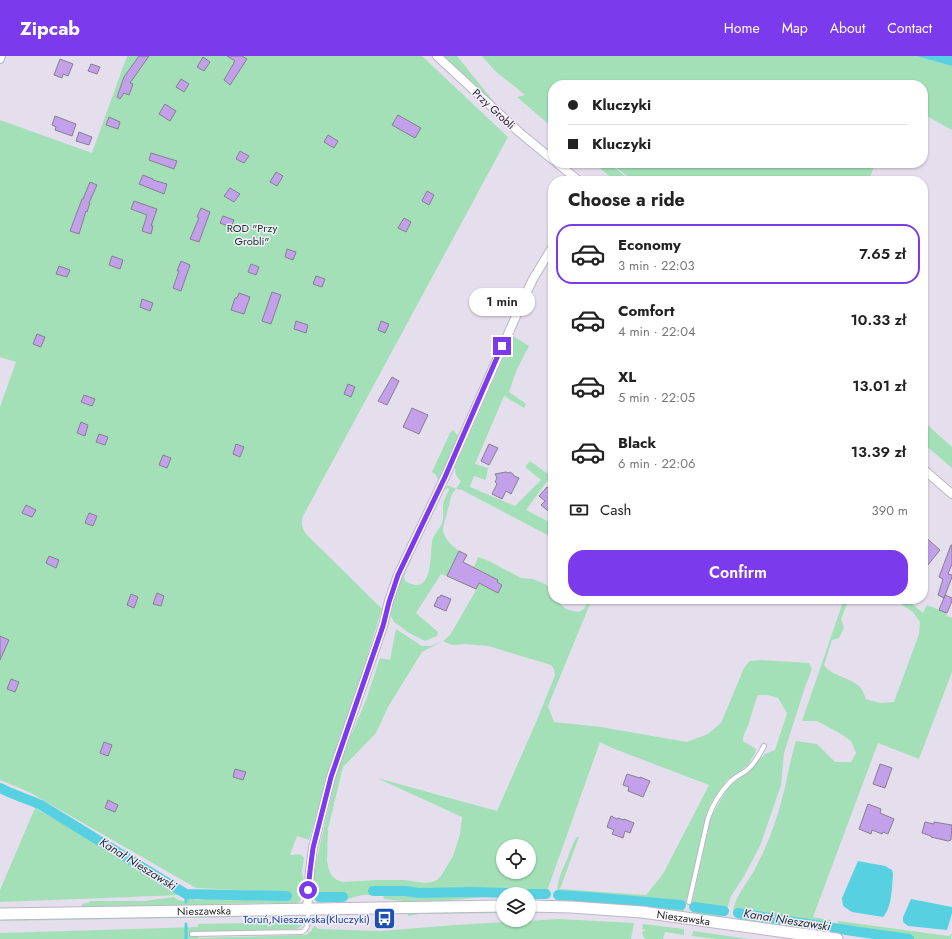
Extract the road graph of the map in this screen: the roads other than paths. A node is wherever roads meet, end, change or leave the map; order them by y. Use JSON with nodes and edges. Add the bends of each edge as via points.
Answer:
{"nodes":[{"id":1,"x":1,"y":56,"type":"edge"},
{"id":2,"x":437,"y":56,"type":"edge"},
{"id":3,"x":0,"y":59,"type":"edge"},
{"id":4,"x":548,"y":156,"type":"edge"},
{"id":5,"x":563,"y":168,"type":"edge"},
{"id":6,"x":572,"y":176,"type":"edge"},
{"id":7,"x":548,"y":254,"type":"edge"},
{"id":8,"x":928,"y":473,"type":"edge"},
{"id":9,"x":952,"y":494,"type":"edge"},
{"id":10,"x":764,"y":746,"type":"dead end"},
{"id":11,"x":689,"y":902,"type":"dead end"},
{"id":12,"x":496,"y":906,"type":"edge"},
{"id":13,"x":536,"y":906,"type":"edge"},
{"id":14,"x":307,"y":909,"type":"junction"},
{"id":15,"x":0,"y":914,"type":"edge"},
{"id":16,"x":192,"y":934,"type":"dead end"},
{"id":17,"x":837,"y":939,"type":"edge"}],
"edges":[{"from":1,"to":3,"type":"street"},
{"from":2,"to":4,"type":"street","name":"Przy Grobli"},
{"from":5,"to":6,"type":"street"},
{"from":7,"to":14,"type":"street","via":[[533,278],[445,477],[398,575],[331,777],[313,848]]},
{"from":8,"to":9,"type":"street"},
{"from":10,"to":11,"type":"lane","via":[[747,770],[720,792],[713,805]]},
{"from":12,"to":14,"type":"main road","name":"Nieszawska"},
{"from":13,"to":17,"type":"main road","name":"Nieszawska","via":[[642,912]]},
{"from":14,"to":15,"type":"main road","name":"Nieszawska"},
{"from":14,"to":16,"type":"lane","via":[[308,925],[302,932]]}]}
